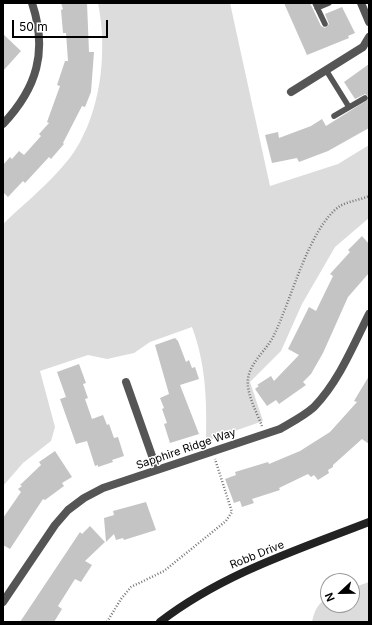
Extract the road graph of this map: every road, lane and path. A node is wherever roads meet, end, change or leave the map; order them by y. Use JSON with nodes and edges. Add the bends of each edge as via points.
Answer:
{"nodes":[{"id":1,"x":32,"y":3,"type":"edge"},
{"id":2,"x":330,"y":3,"type":"edge"},
{"id":3,"x":361,"y":3,"type":"edge"},
{"id":4,"x":316,"y":5,"type":"edge"},
{"id":5,"x":368,"y":17,"type":"edge"},
{"id":6,"x":325,"y":24,"type":"dead end"},
{"id":7,"x":368,"y":39,"type":"edge"},
{"id":8,"x":326,"y":70,"type":"junction"},
{"id":9,"x":291,"y":92,"type":"dead end"},
{"id":10,"x":364,"y":98,"type":"dead end"},
{"id":11,"x":349,"y":107,"type":"junction"},
{"id":12,"x":334,"y":116,"type":"dead end"},
{"id":13,"x":3,"y":124,"type":"edge"},
{"id":14,"x":369,"y":196,"type":"edge"},
{"id":15,"x":369,"y":314,"type":"edge"},
{"id":16,"x":126,"y":382,"type":"dead end"},
{"id":17,"x":266,"y":433,"type":"junction"},
{"id":18,"x":213,"y":451,"type":"junction"},
{"id":19,"x":157,"y":470,"type":"junction"},
{"id":20,"x":369,"y":522,"type":"edge"},
{"id":21,"x":3,"y":602,"type":"edge"},
{"id":22,"x":107,"y":622,"type":"edge"},
{"id":23,"x":160,"y":622,"type":"edge"}],
"edges":[{"from":1,"to":13,"type":"street","via":[[40,39],[34,76],[23,99]]},
{"from":2,"to":4,"type":"lane"},
{"from":3,"to":5,"type":"street"},
{"from":4,"to":6,"type":"lane"},
{"from":7,"to":8,"type":"street","via":[[363,47]]},
{"from":8,"to":9,"type":"street"},
{"from":8,"to":11,"type":"lane"},
{"from":10,"to":11,"type":"lane"},
{"from":11,"to":12,"type":"lane"},
{"from":14,"to":17,"type":"path","via":[[342,205],[328,219],[309,248],[274,335],[253,366],[249,376],[249,389]]},
{"from":15,"to":17,"type":"street","name":"Sapphire Ridge Way","via":[[327,393],[298,419]]},
{"from":16,"to":19,"type":"street"},
{"from":17,"to":18,"type":"street","name":"Sapphire Ridge Way"},
{"from":18,"to":19,"type":"street","name":"Sapphire Ridge Way"},
{"from":18,"to":22,"type":"path","via":[[232,512],[226,521],[164,572],[131,587]]},
{"from":19,"to":21,"type":"street","name":"Sapphire Ridge Way","via":[[103,488],[68,510]]},
{"from":20,"to":23,"type":"street","name":"Robb Drive","via":[[233,576],[202,592]]}]}
